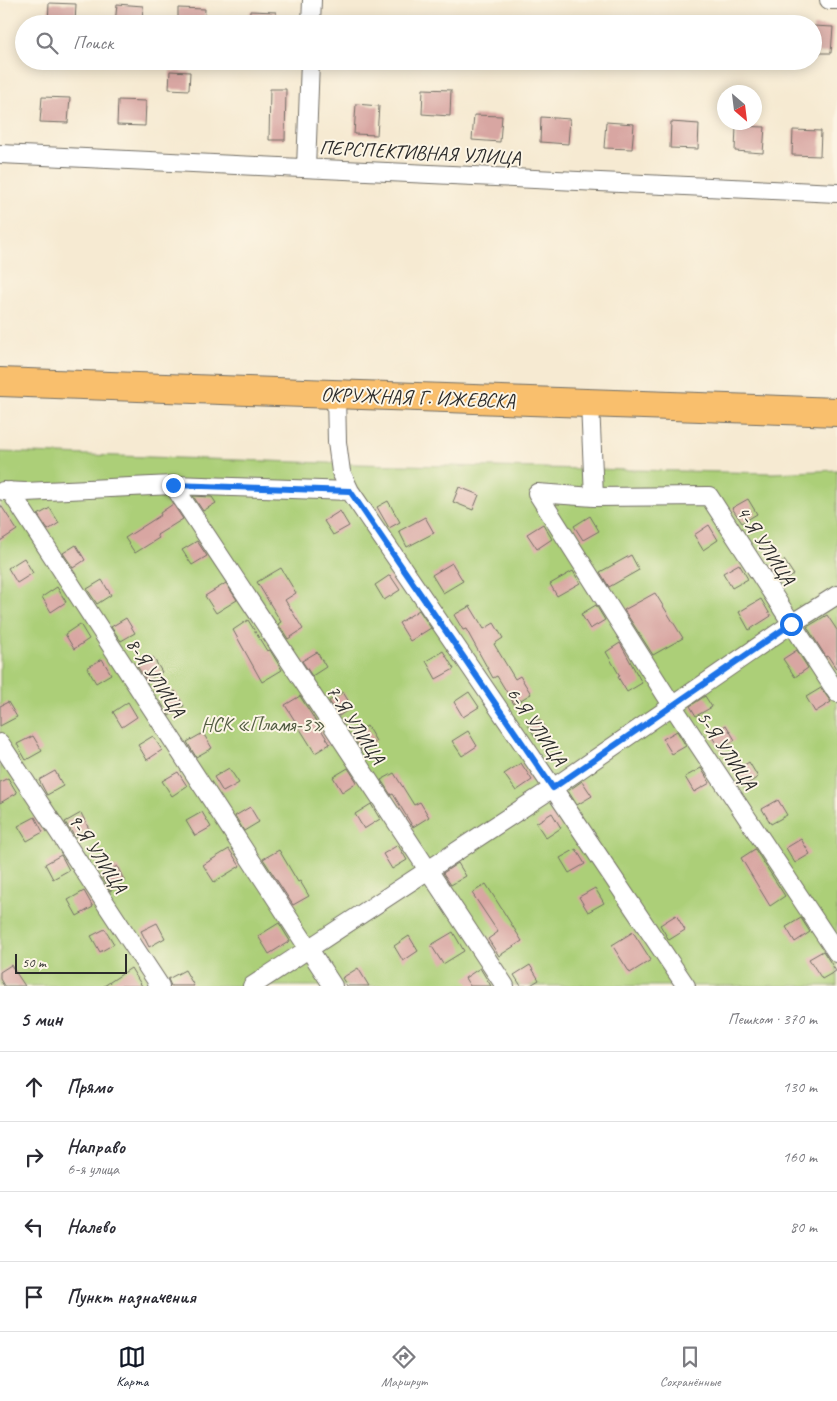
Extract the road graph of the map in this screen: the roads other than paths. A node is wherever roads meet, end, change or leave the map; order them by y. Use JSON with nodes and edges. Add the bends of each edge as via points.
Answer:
{"nodes":[{"id":1,"x":312,"y":0,"type":"edge"},
{"id":2,"x":829,"y":0,"type":"edge"},
{"id":3,"x":837,"y":0,"type":"edge"},
{"id":4,"x":311,"y":15,"type":"edge"},
{"id":5,"x":310,"y":70,"type":"edge"},
{"id":6,"x":0,"y":154,"type":"edge"},
{"id":7,"x":306,"y":168,"type":"junction"},
{"id":8,"x":837,"y":193,"type":"edge"},
{"id":9,"x":0,"y":382,"type":"edge"},
{"id":10,"x":336,"y":394,"type":"junction"},
{"id":11,"x":590,"y":403,"type":"junction"},
{"id":12,"x":837,"y":412,"type":"edge"},
{"id":13,"x":173,"y":485,"type":"junction"},
{"id":14,"x":5,"y":491,"type":"edge"},
{"id":15,"x":350,"y":491,"type":"junction"},
{"id":16,"x":594,"y":497,"type":"junction"},
{"id":17,"x":837,"y":595,"type":"edge"},
{"id":18,"x":791,"y":624,"type":"junction"},
{"id":19,"x":837,"y":693,"type":"edge"},
{"id":20,"x":672,"y":705,"type":"junction"},
{"id":21,"x":0,"y":743,"type":"edge"},
{"id":22,"x":553,"y":788,"type":"junction"},
{"id":23,"x":427,"y":870,"type":"junction"},
{"id":24,"x":308,"y":949,"type":"junction"},
{"id":25,"x":837,"y":953,"type":"edge"},
{"id":26,"x":160,"y":986,"type":"edge"},
{"id":27,"x":252,"y":986,"type":"edge"},
{"id":28,"x":333,"y":986,"type":"edge"},
{"id":29,"x":505,"y":986,"type":"edge"},
{"id":30,"x":686,"y":986,"type":"edge"}],
"edges":[{"from":1,"to":4,"type":"street"},
{"from":2,"to":3,"type":"street"},
{"from":5,"to":7,"type":"street"},
{"from":6,"to":7,"type":"street","name":"ПЕРСПЕКТИВНАЯ УЛИЦА"},
{"from":7,"to":8,"type":"street","name":"ПЕРСПЕКТИВНАЯ УЛИЦА"},
{"from":9,"to":10,"type":"main road","name":"ОКРУЖНАЯ Г. ИЖЕВСКА"},
{"from":10,"to":11,"type":"main road","name":"ОКРУЖНАЯ Г. ИЖЕВСКА"},
{"from":10,"to":15,"type":"street","name":"6-Я УЛИЦА","via":[[341,472]]},
{"from":11,"to":12,"type":"main road","name":"ОКРУЖНАЯ Г. ИЖЕВСКА"},
{"from":11,"to":16,"type":"street"},
{"from":13,"to":14,"type":"street"},
{"from":13,"to":15,"type":"street"},
{"from":13,"to":23,"type":"street","name":"7-Я УЛИЦА"},
{"from":14,"to":24,"type":"street","name":"8-Я УЛИЦА"},
{"from":15,"to":22,"type":"street","name":"6-Я УЛИЦА"},
{"from":16,"to":18,"type":"street","name":"4-Я УЛИЦА","via":[[709,496]]},
{"from":16,"to":20,"type":"street","name":"5-Я УЛИЦА","via":[[537,493]]},
{"from":17,"to":18,"type":"street"},
{"from":18,"to":19,"type":"street","name":"4-Я УЛИЦА"},
{"from":18,"to":20,"type":"street"},
{"from":20,"to":22,"type":"street"},
{"from":20,"to":25,"type":"street","name":"5-Я УЛИЦА"},
{"from":21,"to":26,"type":"street","name":"9-Я УЛИЦА"},
{"from":22,"to":23,"type":"street"},
{"from":22,"to":30,"type":"street","name":"6-Я УЛИЦА"},
{"from":23,"to":24,"type":"street"},
{"from":23,"to":29,"type":"street","name":"7-Я УЛИЦА"},
{"from":24,"to":27,"type":"street"},
{"from":24,"to":28,"type":"street","name":"8-Я УЛИЦА"}]}
